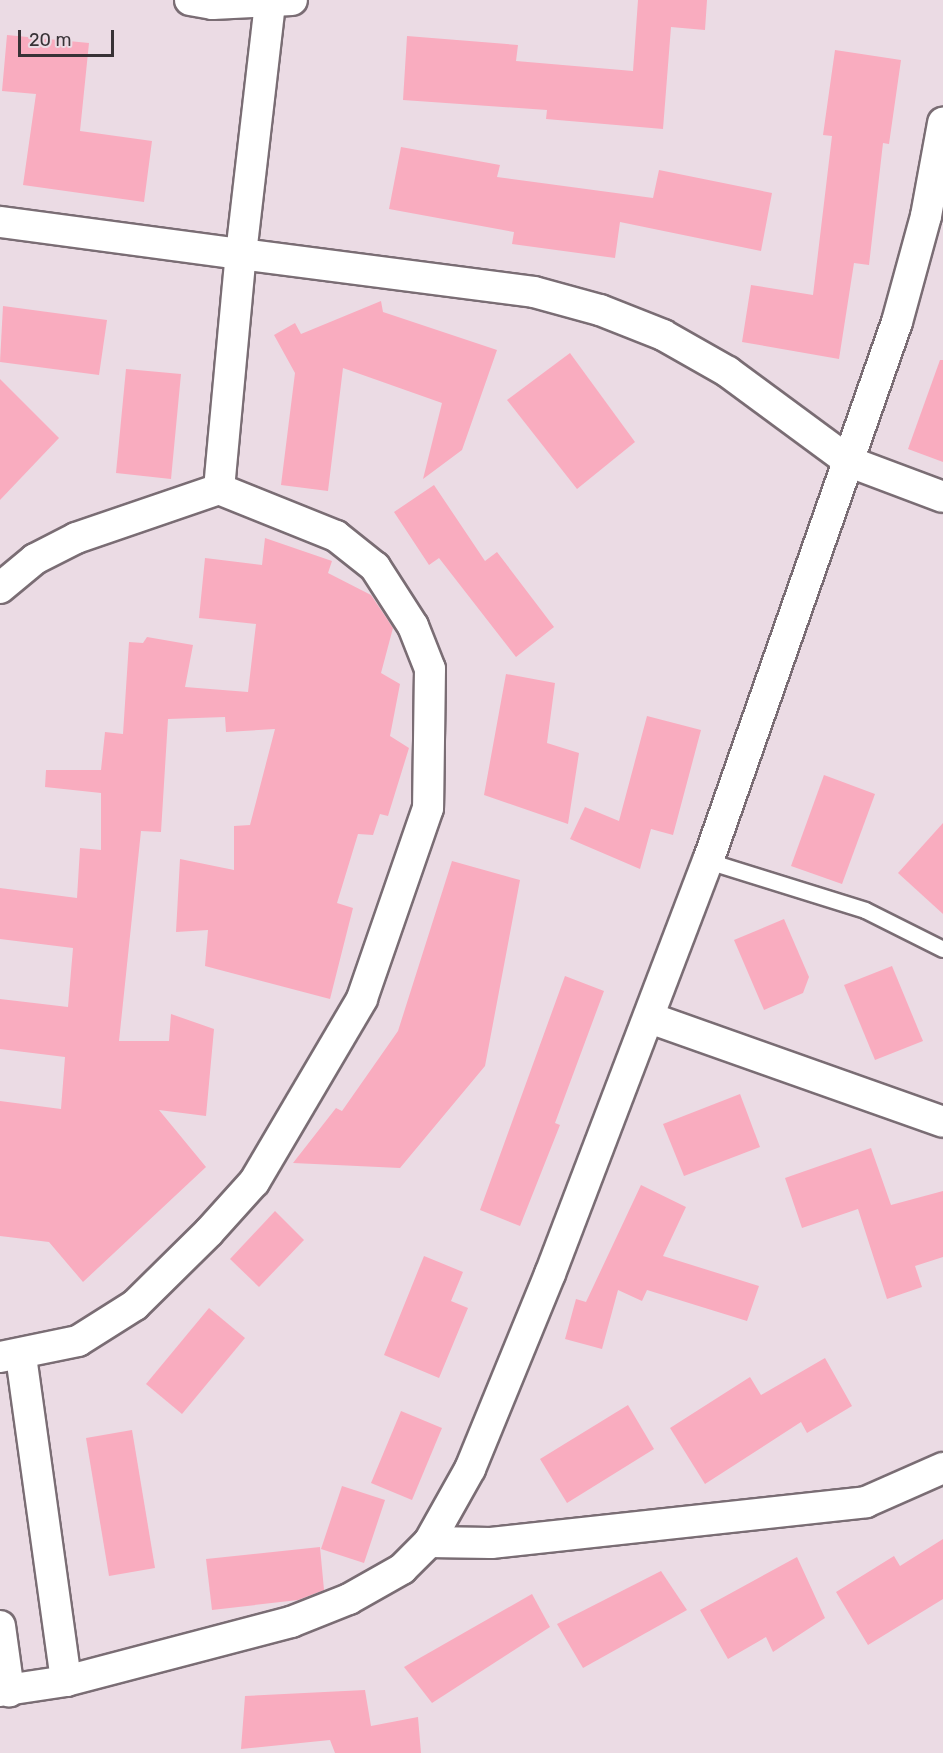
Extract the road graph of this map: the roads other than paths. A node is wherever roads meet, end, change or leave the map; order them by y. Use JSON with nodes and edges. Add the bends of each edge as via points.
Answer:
{"nodes":[{"id":1,"x":190,"y":0,"type":"edge"},
{"id":2,"x":281,"y":2,"type":"edge"},
{"id":3,"x":943,"y":123,"type":"edge"},
{"id":4,"x":0,"y":222,"type":"edge"},
{"id":5,"x":241,"y":254,"type":"junction"},
{"id":6,"x":850,"y":462,"type":"junction"},
{"id":7,"x":219,"y":489,"type":"junction"},
{"id":8,"x":943,"y":497,"type":"edge"},
{"id":9,"x":0,"y":588,"type":"edge"},
{"id":10,"x":708,"y":861,"type":"junction"},
{"id":11,"x":943,"y":949,"type":"edge"},
{"id":12,"x":650,"y":1018,"type":"junction"},
{"id":13,"x":943,"y":1122,"type":"edge"},
{"id":14,"x":10,"y":1356,"type":"edge"},
{"id":15,"x":943,"y":1468,"type":"edge"},
{"id":16,"x":429,"y":1542,"type":"junction"},
{"id":17,"x":0,"y":1626,"type":"edge"},
{"id":18,"x":66,"y":1681,"type":"junction"},
{"id":19,"x":4,"y":1691,"type":"edge"}],
"edges":[{"from":1,"to":2,"type":"street"},
{"from":2,"to":5,"type":"street"},
{"from":3,"to":6,"type":"street","via":[[926,216],[897,322]]},
{"from":4,"to":5,"type":"street"},
{"from":5,"to":6,"type":"street","via":[[534,292],[600,310],[663,335],[728,372]]},
{"from":5,"to":7,"type":"street"},
{"from":6,"to":8,"type":"street"},
{"from":6,"to":10,"type":"street"},
{"from":7,"to":9,"type":"street","via":[[76,538],[35,559]]},
{"from":7,"to":14,"type":"street","via":[[336,536],[375,567],[400,603],[430,669],[428,808],[362,999],[254,1182],[135,1305],[78,1341]]},
{"from":10,"to":11,"type":"lane","via":[[865,910]]},
{"from":10,"to":12,"type":"street"},
{"from":12,"to":13,"type":"street"},
{"from":12,"to":16,"type":"street","via":[[470,1469]]},
{"from":14,"to":18,"type":"street"},
{"from":15,"to":16,"type":"street","via":[[866,1502],[491,1543]]},
{"from":16,"to":18,"type":"street","via":[[402,1569],[349,1599],[291,1622]]},
{"from":17,"to":19,"type":"street"},
{"from":18,"to":19,"type":"street"}]}
